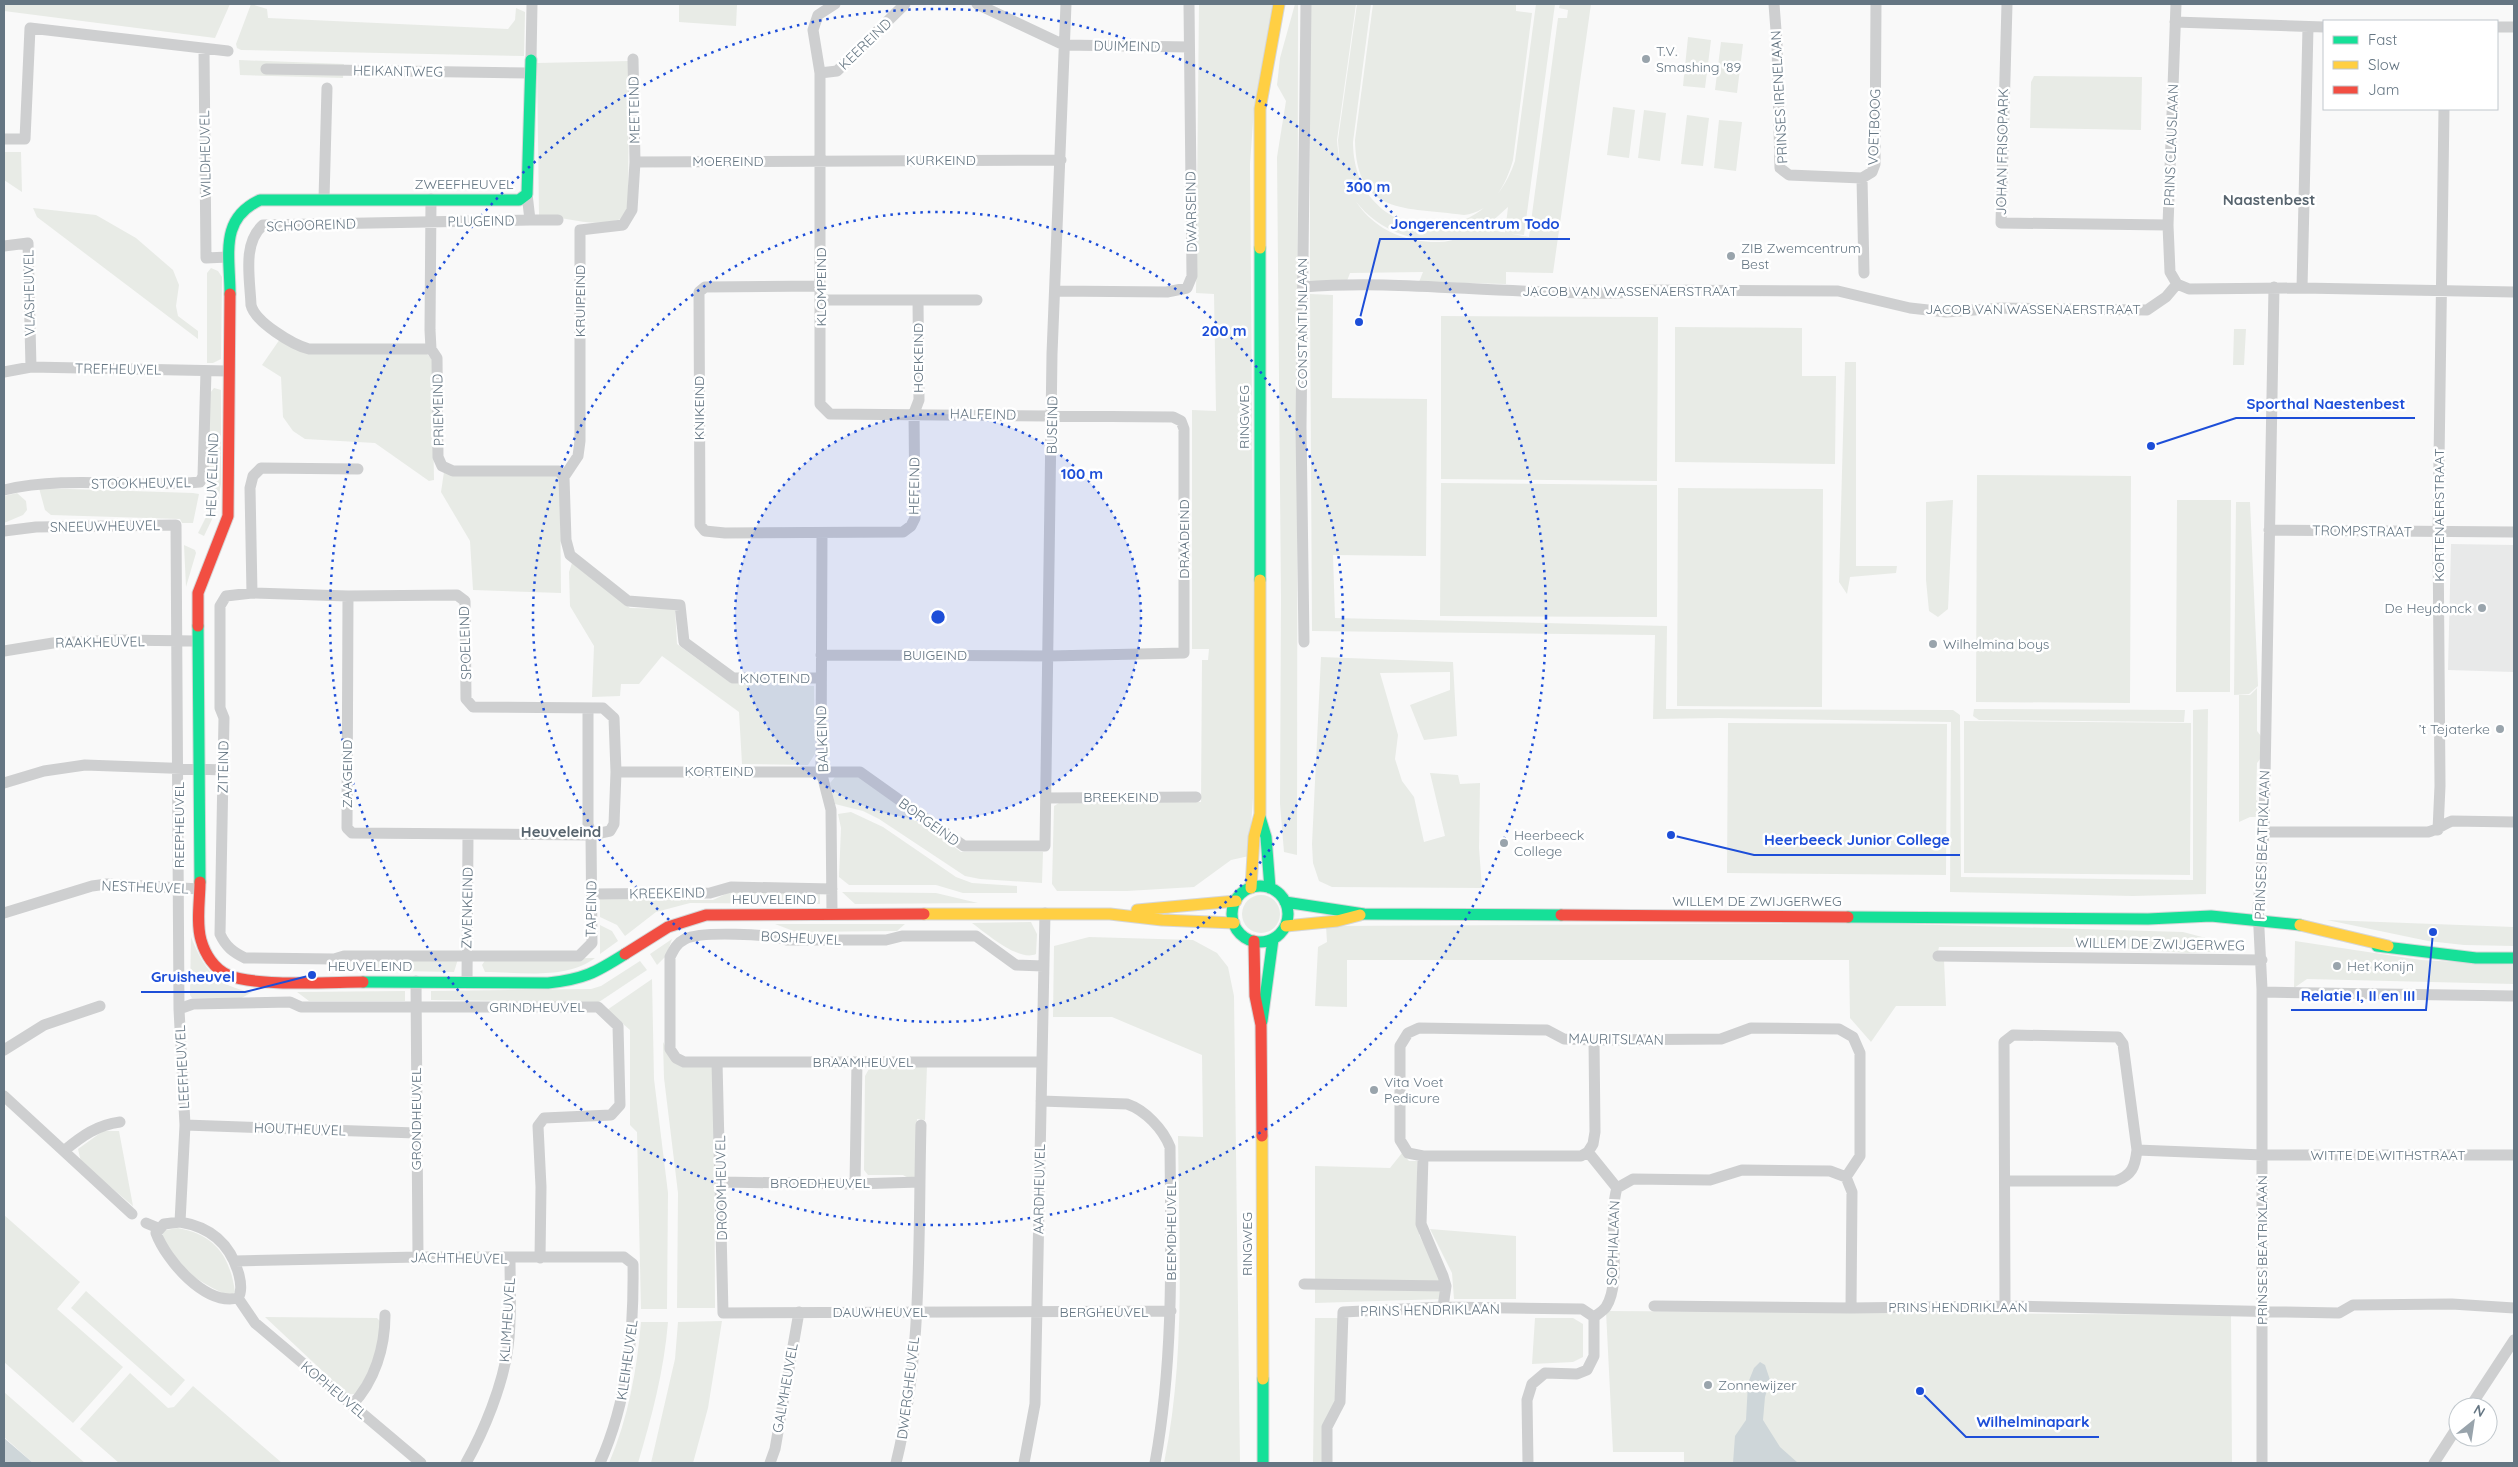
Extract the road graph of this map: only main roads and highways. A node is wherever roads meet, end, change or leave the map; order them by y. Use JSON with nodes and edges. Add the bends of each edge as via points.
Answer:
{"nodes":[{"id":1,"x":1280,"y":4,"type":"edge"},
{"id":2,"x":1286,"y":4,"type":"edge"},
{"id":3,"x":1278,"y":21,"type":"junction"},
{"id":4,"x":531,"y":60,"type":"road end"},
{"id":5,"x":230,"y":230,"type":"joint"},
{"id":6,"x":1260,"y":814,"type":"junction"},
{"id":7,"x":1251,"y":888,"type":"junction"},
{"id":8,"x":1270,"y":888,"type":"junction"},
{"id":9,"x":1236,"y":901,"type":"junction"},
{"id":10,"x":1285,"y":902,"type":"junction"},
{"id":11,"x":1110,"y":914,"type":"junction"},
{"id":12,"x":1364,"y":914,"type":"junction"},
{"id":13,"x":1234,"y":923,"type":"junction"},
{"id":14,"x":1286,"y":926,"type":"junction"},
{"id":15,"x":1272,"y":939,"type":"junction"},
{"id":16,"x":1254,"y":941,"type":"junction"},
{"id":17,"x":2514,"y":958,"type":"edge"},
{"id":18,"x":1261,"y":1025,"type":"junction"},
{"id":19,"x":1264,"y":1463,"type":"edge"}],
"edges":[{"from":1,"to":3,"type":"main road","name":"RINGWEG"},
{"from":2,"to":3,"type":"main road","name":"RINGWEG"},
{"from":3,"to":6,"type":"main road","name":"RINGWEG","via":[[1260,109]]},
{"from":4,"to":5,"type":"main road","name":"ZWEEFHEUVEL","via":[[527,194],[519,200],[260,200],[240,211]]},
{"from":5,"to":11,"type":"main road","name":"HEUVELEIND","via":[[228,516],[198,592],[200,938],[206,955],[216,968],[237,980],[548,982],[576,980],[599,970],[668,927],[706,915]]},
{"from":6,"to":7,"type":"main road","name":"RINGWEG","via":[[1254,837]]},
{"from":6,"to":8,"type":"main road","name":"RINGWEG","via":[[1266,836]]},
{"from":7,"to":8,"type":"main road"},
{"from":7,"to":9,"type":"main road"},
{"from":8,"to":10,"type":"main road"},
{"from":9,"to":11,"type":"main road","name":"HEUVELEIND"},
{"from":9,"to":13,"type":"main road","via":[[1232,914]]},
{"from":10,"to":12,"type":"main road","name":"WILLEM DE ZWIJGERWEG"},
{"from":10,"to":14,"type":"main road"},
{"from":11,"to":13,"type":"main road","name":"HEUVELEIND"},
{"from":12,"to":14,"type":"main road","name":"WILLEM DE ZWIJGERWEG","via":[[1337,921]]},
{"from":12,"to":17,"type":"main road","name":"WILLEM DE ZWIJGERWEG","via":[[2148,919],[2189,915],[2345,934],[2425,953]]},
{"from":13,"to":16,"type":"main road","via":[[1244,937]]},
{"from":14,"to":15,"type":"main road"},
{"from":15,"to":16,"type":"main road"},
{"from":15,"to":18,"type":"main road","name":"RINGWEG","via":[[1268,996]]},
{"from":16,"to":18,"type":"main road","name":"RINGWEG","via":[[1255,996]]},
{"from":18,"to":19,"type":"main road","name":"RINGWEG"}]}
